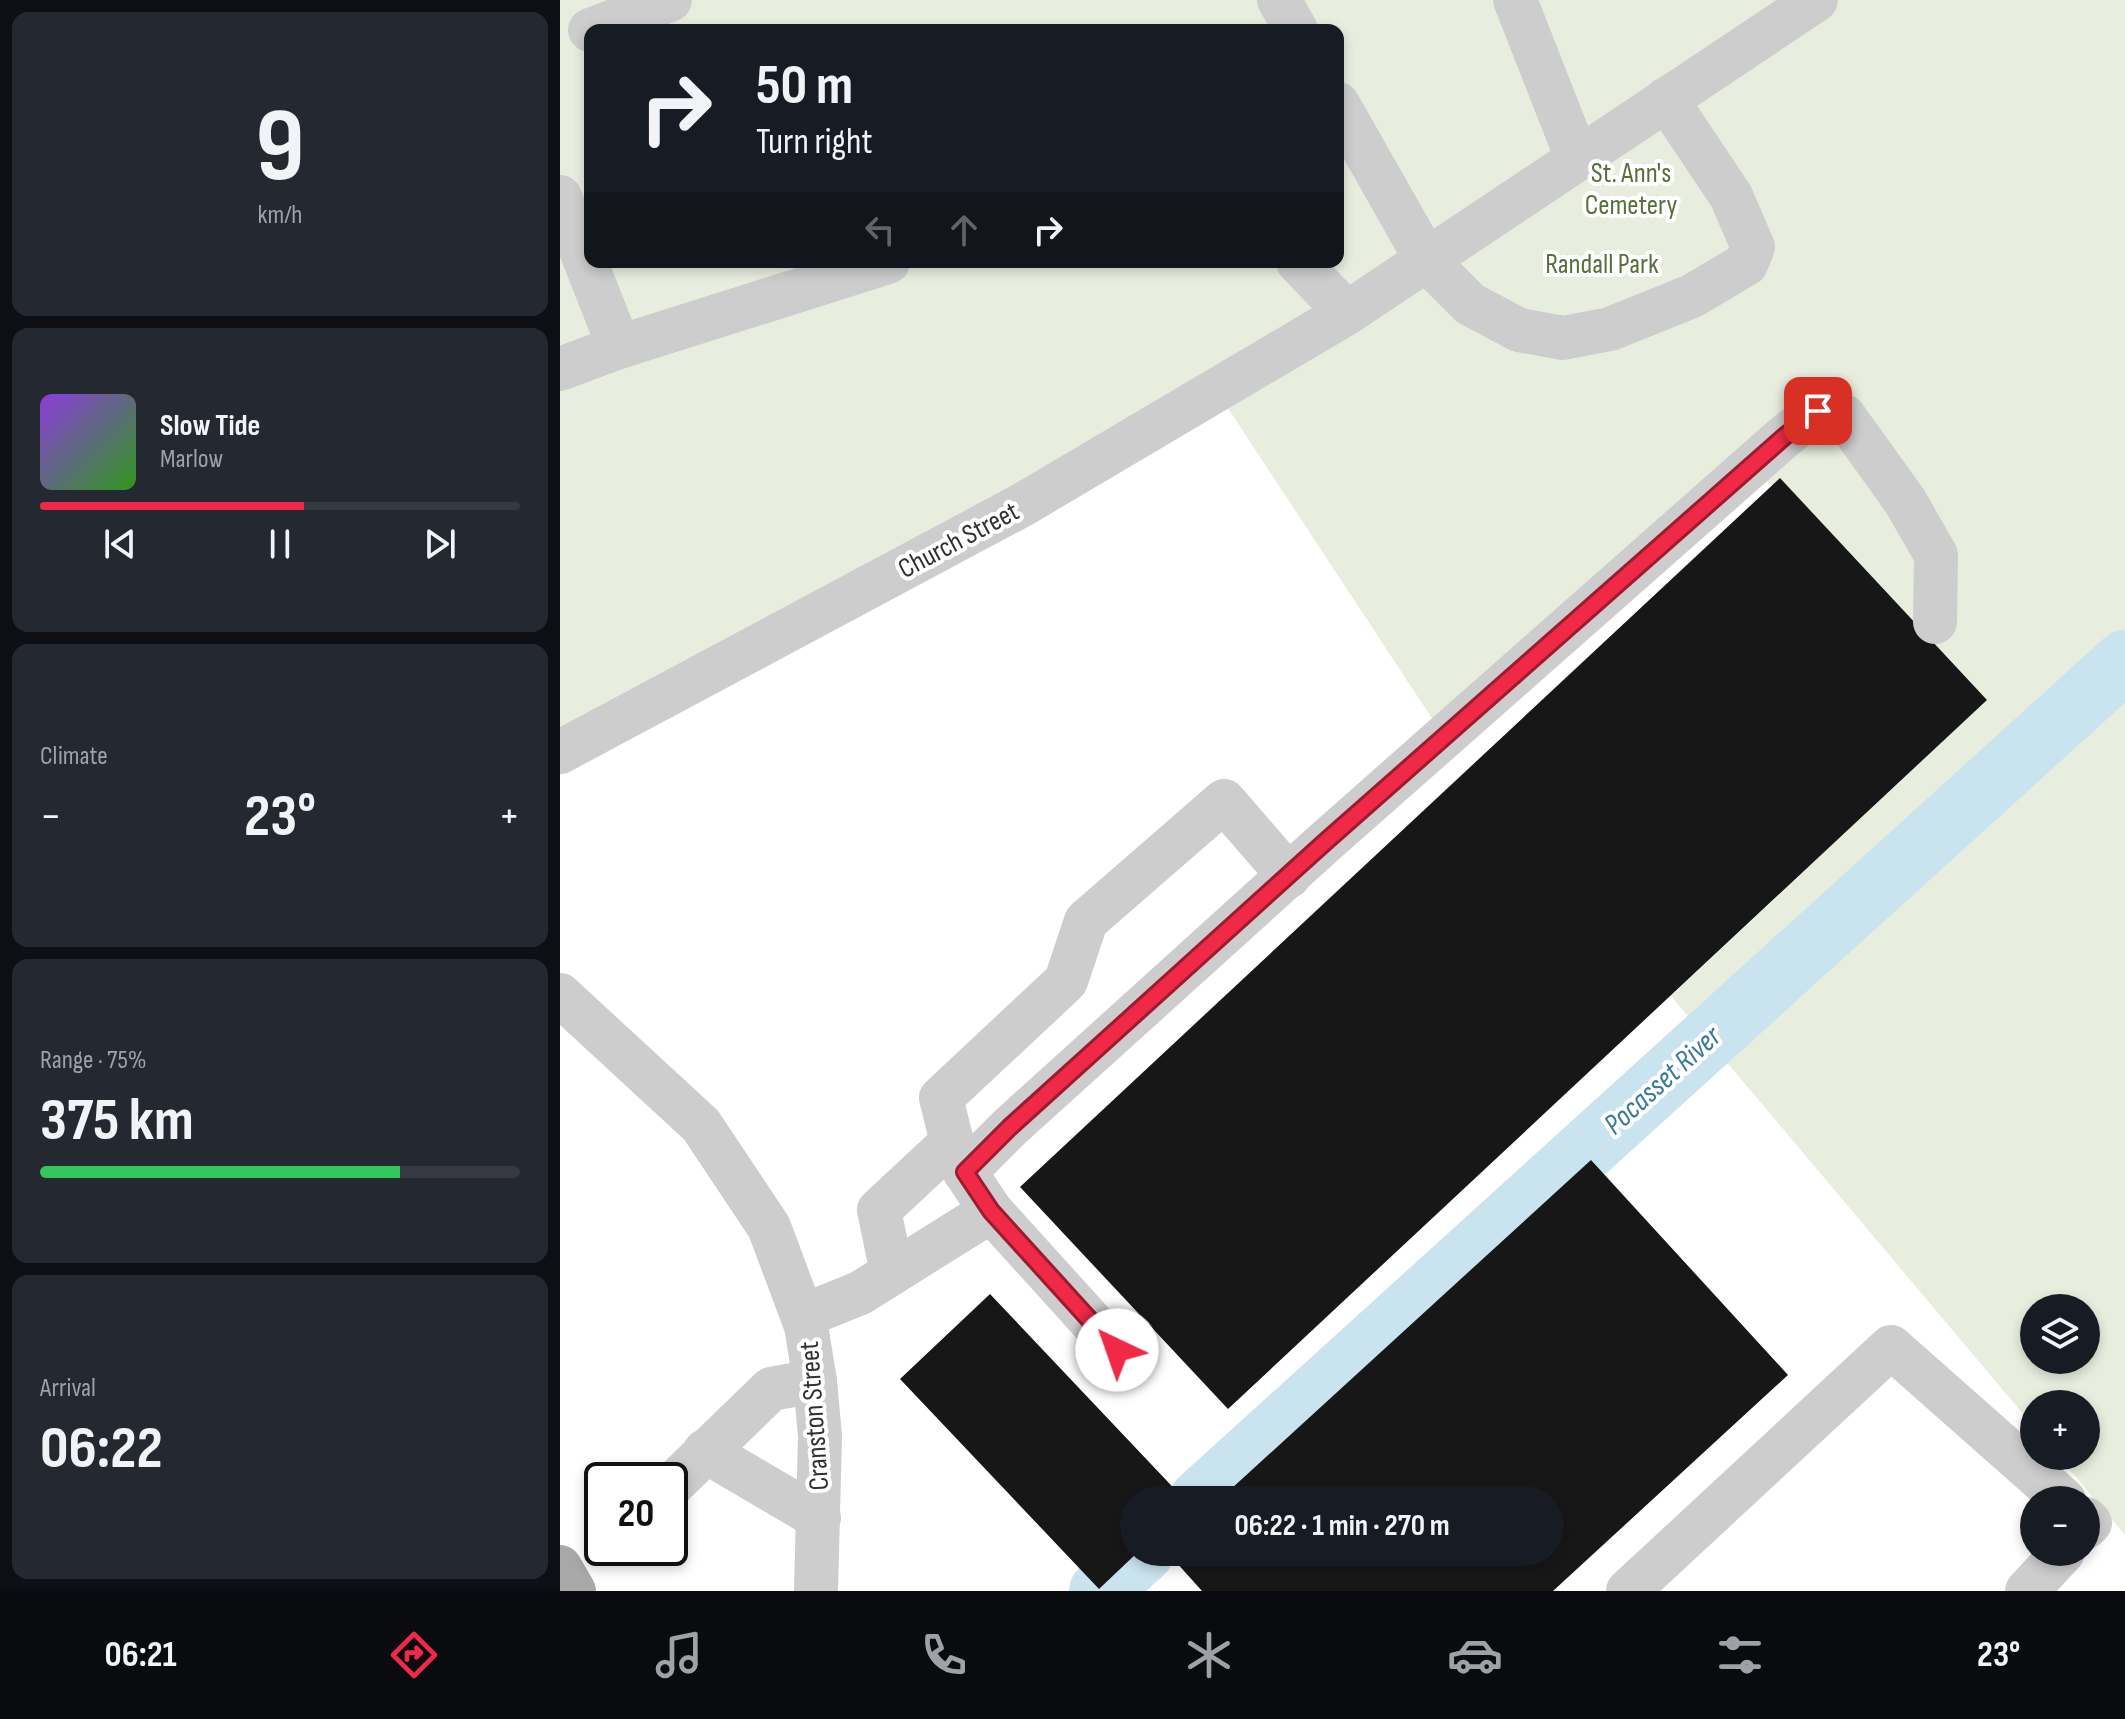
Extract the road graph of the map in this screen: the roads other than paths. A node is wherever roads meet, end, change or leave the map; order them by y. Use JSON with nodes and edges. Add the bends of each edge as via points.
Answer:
{"nodes":[{"id":1,"x":670,"y":0,"type":"edge"},
{"id":2,"x":1279,"y":0,"type":"edge"},
{"id":3,"x":1515,"y":0,"type":"edge"},
{"id":4,"x":1816,"y":0,"type":"edge"},
{"id":5,"x":606,"y":24,"type":"edge"},
{"id":6,"x":1293,"y":24,"type":"edge"},
{"id":7,"x":584,"y":32,"type":"edge"},
{"id":8,"x":560,"y":41,"type":"edge"},
{"id":9,"x":1666,"y":99,"type":"junction"},
{"id":10,"x":1344,"y":115,"type":"edge"},
{"id":11,"x":1577,"y":158,"type":"junction"},
{"id":12,"x":560,"y":197,"type":"edge"},
{"id":13,"x":584,"y":258,"type":"edge"},
{"id":14,"x":1427,"y":261,"type":"junction"},
{"id":15,"x":588,"y":268,"type":"edge"},
{"id":16,"x":869,"y":268,"type":"edge"},
{"id":17,"x":1304,"y":268,"type":"edge"},
{"id":18,"x":1347,"y":313,"type":"junction"},
{"id":19,"x":619,"y":347,"type":"junction"},
{"id":20,"x":560,"y":369,"type":"edge"},
{"id":21,"x":1935,"y":622,"type":"dead end"},
{"id":22,"x":560,"y":752,"type":"edge"},
{"id":23,"x":1289,"y":876,"type":"junction"},
{"id":24,"x":560,"y":995,"type":"edge"},
{"id":25,"x":958,"y":1157,"type":"junction"},
{"id":26,"x":991,"y":1211,"type":"junction"},
{"id":27,"x":892,"y":1273,"type":"junction"},
{"id":28,"x":803,"y":1316,"type":"junction"},
{"id":29,"x":1117,"y":1350,"type":"dead end"},
{"id":30,"x":815,"y":1381,"type":"junction"},
{"id":31,"x":705,"y":1451,"type":"junction"},
{"id":32,"x":688,"y":1468,"type":"edge"},
{"id":33,"x":2048,"y":1486,"type":"edge"},
{"id":34,"x":819,"y":1518,"type":"junction"},
{"id":35,"x":2050,"y":1566,"type":"edge"},
{"id":36,"x":816,"y":1591,"type":"edge"},
{"id":37,"x":1628,"y":1591,"type":"edge"},
{"id":38,"x":2027,"y":1591,"type":"edge"}],
"edges":[{"from":1,"to":5,"type":"street"},
{"from":2,"to":6,"type":"street"},
{"from":3,"to":11,"type":"street"},
{"from":4,"to":9,"type":"street","name":"Church Street"},
{"from":7,"to":8,"type":"street"},
{"from":9,"to":11,"type":"street","name":"Church Street"},
{"from":9,"to":14,"type":"street","via":[[1731,196],[1753,247],[1746,264],[1692,296],[1610,329],[1563,338],[1519,330],[1470,304]]},
{"from":10,"to":14,"type":"street"},
{"from":11,"to":14,"type":"street","name":"Church Street"},
{"from":12,"to":13,"type":"street"},
{"from":14,"to":18,"type":"street","name":"Church Street"},
{"from":15,"to":19,"type":"street"},
{"from":16,"to":19,"type":"street"},
{"from":17,"to":18,"type":"street"},
{"from":18,"to":22,"type":"street","name":"Church Street","via":[[1022,505]]},
{"from":19,"to":20,"type":"street"},
{"from":21,"to":23,"type":"street","via":[[1936,555],[1844,416],[1818,411]]},
{"from":23,"to":25,"type":"street","via":[[1010,1127]]},
{"from":23,"to":25,"type":"street","via":[[1224,801],[1086,921],[1066,981],[941,1098]]},
{"from":24,"to":28,"type":"street","name":"Cranston Street","via":[[701,1125],[769,1227]]},
{"from":25,"to":26,"type":"street"},
{"from":25,"to":27,"type":"street","via":[[879,1210]]},
{"from":26,"to":27,"type":"street"},
{"from":26,"to":29,"type":"street"},
{"from":27,"to":28,"type":"street","via":[[860,1293]]},
{"from":28,"to":30,"type":"street","name":"Cranston Street"},
{"from":30,"to":31,"type":"street","via":[[771,1389]]},
{"from":30,"to":34,"type":"street","name":"Cranston Street"},
{"from":31,"to":32,"type":"street"},
{"from":31,"to":34,"type":"street"},
{"from":33,"to":37,"type":"street","via":[[1891,1347]]},
{"from":34,"to":36,"type":"street","name":"Cranston Street"},
{"from":35,"to":38,"type":"street"}]}
